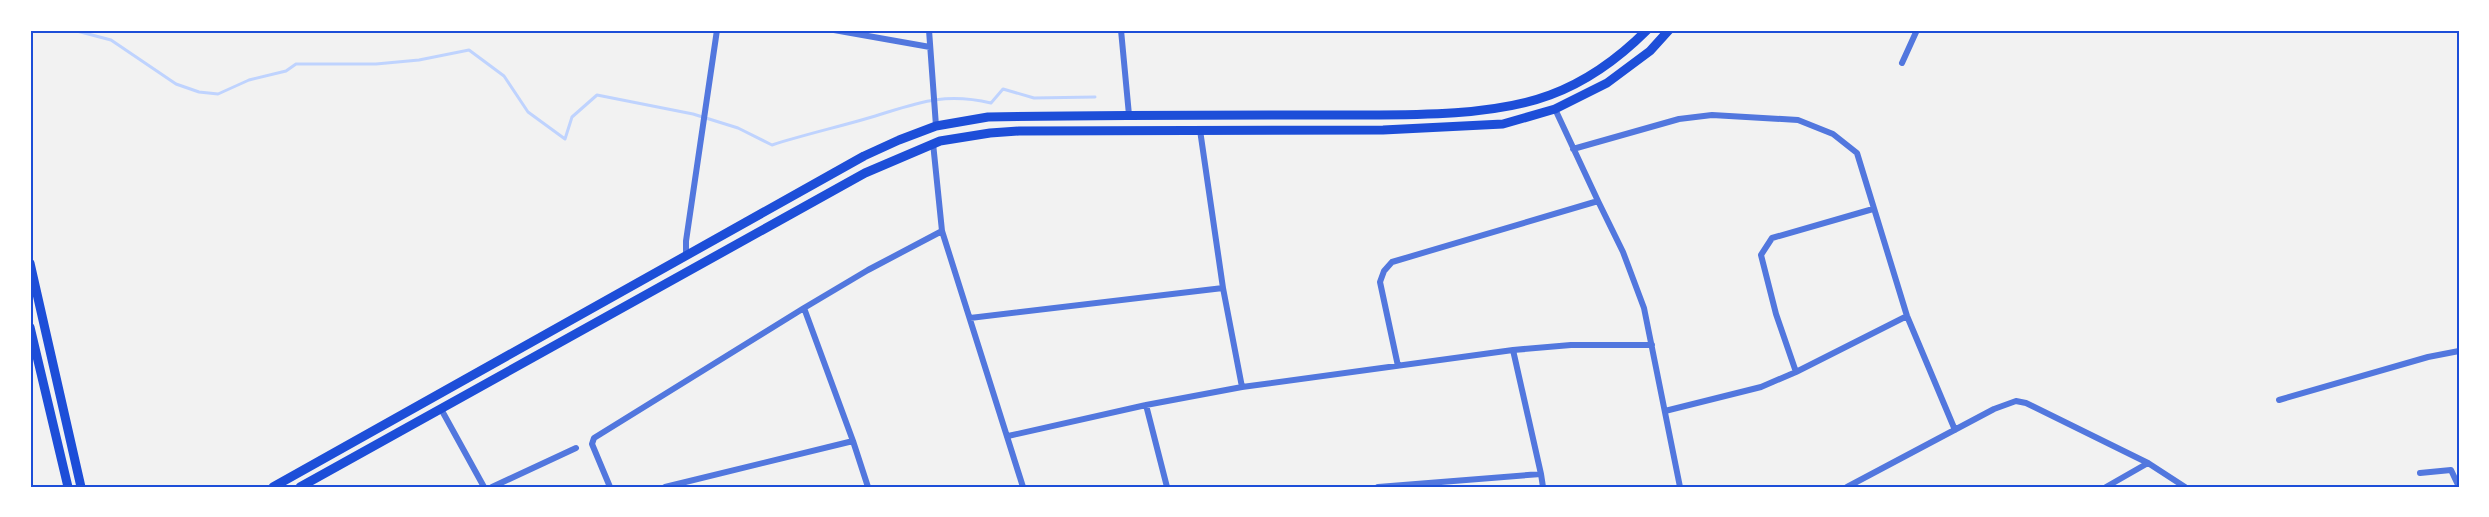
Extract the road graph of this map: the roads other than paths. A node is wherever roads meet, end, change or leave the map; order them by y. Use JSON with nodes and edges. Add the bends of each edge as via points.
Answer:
{"nodes":[{"id":1,"x":717,"y":30,"type":"edge"},
{"id":2,"x":834,"y":30,"type":"edge"},
{"id":3,"x":929,"y":30,"type":"edge"},
{"id":4,"x":1121,"y":30,"type":"edge"},
{"id":5,"x":1647,"y":30,"type":"edge"},
{"id":6,"x":1669,"y":30,"type":"edge"},
{"id":7,"x":1917,"y":30,"type":"edge"},
{"id":8,"x":930,"y":47,"type":"junction"},
{"id":9,"x":1902,"y":63,"type":"dead end"},
{"id":10,"x":1555,"y":109,"type":"junction"},
{"id":11,"x":1128,"y":115,"type":"junction"},
{"id":12,"x":936,"y":126,"type":"junction"},
{"id":13,"x":1200,"y":130,"type":"junction"},
{"id":14,"x":933,"y":143,"type":"junction"},
{"id":15,"x":1573,"y":149,"type":"junction"},
{"id":16,"x":1598,"y":201,"type":"junction"},
{"id":17,"x":1873,"y":209,"type":"junction"},
{"id":18,"x":942,"y":231,"type":"junction"},
{"id":19,"x":686,"y":256,"type":"junction"},
{"id":20,"x":30,"y":263,"type":"edge"},
{"id":21,"x":1223,"y":288,"type":"junction"},
{"id":22,"x":804,"y":308,"type":"junction"},
{"id":23,"x":1907,"y":316,"type":"junction"},
{"id":24,"x":970,"y":318,"type":"junction"},
{"id":25,"x":30,"y":327,"type":"edge"},
{"id":26,"x":1652,"y":345,"type":"junction"},
{"id":27,"x":1513,"y":350,"type":"junction"},
{"id":28,"x":2459,"y":351,"type":"edge"},
{"id":29,"x":1398,"y":366,"type":"junction"},
{"id":30,"x":1796,"y":372,"type":"junction"},
{"id":31,"x":459,"y":383,"type":"junction"},
{"id":32,"x":1242,"y":387,"type":"junction"},
{"id":33,"x":465,"y":395,"type":"junction"},
{"id":34,"x":2279,"y":400,"type":"dead end"},
{"id":35,"x":1146,"y":405,"type":"junction"},
{"id":36,"x":441,"y":409,"type":"junction"},
{"id":37,"x":1665,"y":411,"type":"junction"},
{"id":38,"x":1955,"y":430,"type":"junction"},
{"id":39,"x":1008,"y":436,"type":"junction"},
{"id":40,"x":853,"y":441,"type":"junction"},
{"id":41,"x":576,"y":448,"type":"dead end"},
{"id":42,"x":74,"y":456,"type":"junction"},
{"id":43,"x":63,"y":459,"type":"junction"},
{"id":44,"x":2148,"y":464,"type":"junction"},
{"id":45,"x":2420,"y":473,"type":"dead end"},
{"id":46,"x":1540,"y":474,"type":"junction"},
{"id":47,"x":68,"y":487,"type":"edge"},
{"id":48,"x":81,"y":487,"type":"edge"},
{"id":49,"x":273,"y":487,"type":"edge"},
{"id":50,"x":300,"y":487,"type":"edge"},
{"id":51,"x":484,"y":487,"type":"edge"},
{"id":52,"x":492,"y":487,"type":"edge"},
{"id":53,"x":610,"y":487,"type":"edge"},
{"id":54,"x":665,"y":487,"type":"edge"},
{"id":55,"x":868,"y":487,"type":"edge"},
{"id":56,"x":1023,"y":487,"type":"edge"},
{"id":57,"x":1167,"y":487,"type":"edge"},
{"id":58,"x":1378,"y":487,"type":"edge"},
{"id":59,"x":1544,"y":487,"type":"edge"},
{"id":60,"x":1680,"y":487,"type":"edge"},
{"id":61,"x":1847,"y":487,"type":"edge"},
{"id":62,"x":2106,"y":487,"type":"edge"},
{"id":63,"x":2185,"y":487,"type":"edge"},
{"id":64,"x":2459,"y":487,"type":"edge"}],
"edges":[{"from":1,"to":19,"type":"street"},
{"from":2,"to":8,"type":"street"},
{"from":3,"to":8,"type":"street"},
{"from":4,"to":11,"type":"street"},
{"from":5,"to":11,"type":"main road","via":[[1612,62],[1581,81],[1517,105],[1419,113]]},
{"from":6,"to":10,"type":"main road","via":[[1629,69]]},
{"from":7,"to":9,"type":"street"},
{"from":8,"to":12,"type":"street"},
{"from":10,"to":13,"type":"main road","via":[[1488,125],[1383,130]]},
{"from":10,"to":15,"type":"street"},
{"from":11,"to":12,"type":"main road","via":[[988,117]]},
{"from":12,"to":19,"type":"main road","via":[[864,156]]},
{"from":13,"to":14,"type":"main road","via":[[1000,132]]},
{"from":13,"to":21,"type":"street"},
{"from":14,"to":18,"type":"street"},
{"from":14,"to":33,"type":"main road","via":[[865,173]]},
{"from":15,"to":16,"type":"street"},
{"from":15,"to":17,"type":"street","via":[[1679,119],[1712,115],[1798,120],[1833,134],[1857,153]]},
{"from":16,"to":26,"type":"street","via":[[1623,252],[1644,308]]},
{"from":16,"to":29,"type":"street","via":[[1392,262],[1380,282]]},
{"from":17,"to":23,"type":"street"},
{"from":17,"to":30,"type":"street","via":[[1772,238],[1763,249],[1761,255],[1776,314]]},
{"from":18,"to":22,"type":"street"},
{"from":18,"to":24,"type":"street"},
{"from":19,"to":31,"type":"main road"},
{"from":20,"to":42,"type":"main road"},
{"from":21,"to":24,"type":"street"},
{"from":21,"to":32,"type":"street"},
{"from":22,"to":40,"type":"street"},
{"from":22,"to":53,"type":"street","via":[[594,438],[592,444]]},
{"from":23,"to":30,"type":"street"},
{"from":23,"to":38,"type":"street"},
{"from":24,"to":39,"type":"street"},
{"from":25,"to":43,"type":"main road"},
{"from":26,"to":27,"type":"street"},
{"from":26,"to":37,"type":"street"},
{"from":27,"to":29,"type":"street"},
{"from":27,"to":46,"type":"street"},
{"from":28,"to":34,"type":"street"},
{"from":29,"to":32,"type":"street"},
{"from":30,"to":37,"type":"street","via":[[1761,387]]},
{"from":31,"to":33,"type":"main road"},
{"from":31,"to":49,"type":"main road"},
{"from":32,"to":35,"type":"street"},
{"from":33,"to":36,"type":"main road"},
{"from":35,"to":39,"type":"street"},
{"from":35,"to":57,"type":"street"},
{"from":36,"to":50,"type":"main road"},
{"from":36,"to":51,"type":"street"},
{"from":37,"to":60,"type":"street"},
{"from":38,"to":44,"type":"street","via":[[2016,400]]},
{"from":38,"to":61,"type":"street"},
{"from":39,"to":56,"type":"street"},
{"from":40,"to":54,"type":"street"},
{"from":40,"to":55,"type":"street"},
{"from":41,"to":52,"type":"street"},
{"from":42,"to":43,"type":"main road"},
{"from":42,"to":48,"type":"main road"},
{"from":43,"to":47,"type":"main road"},
{"from":44,"to":62,"type":"street"},
{"from":44,"to":63,"type":"street"},
{"from":45,"to":64,"type":"street","via":[[2451,471]]},
{"from":46,"to":58,"type":"street"},
{"from":46,"to":59,"type":"street"}]}
